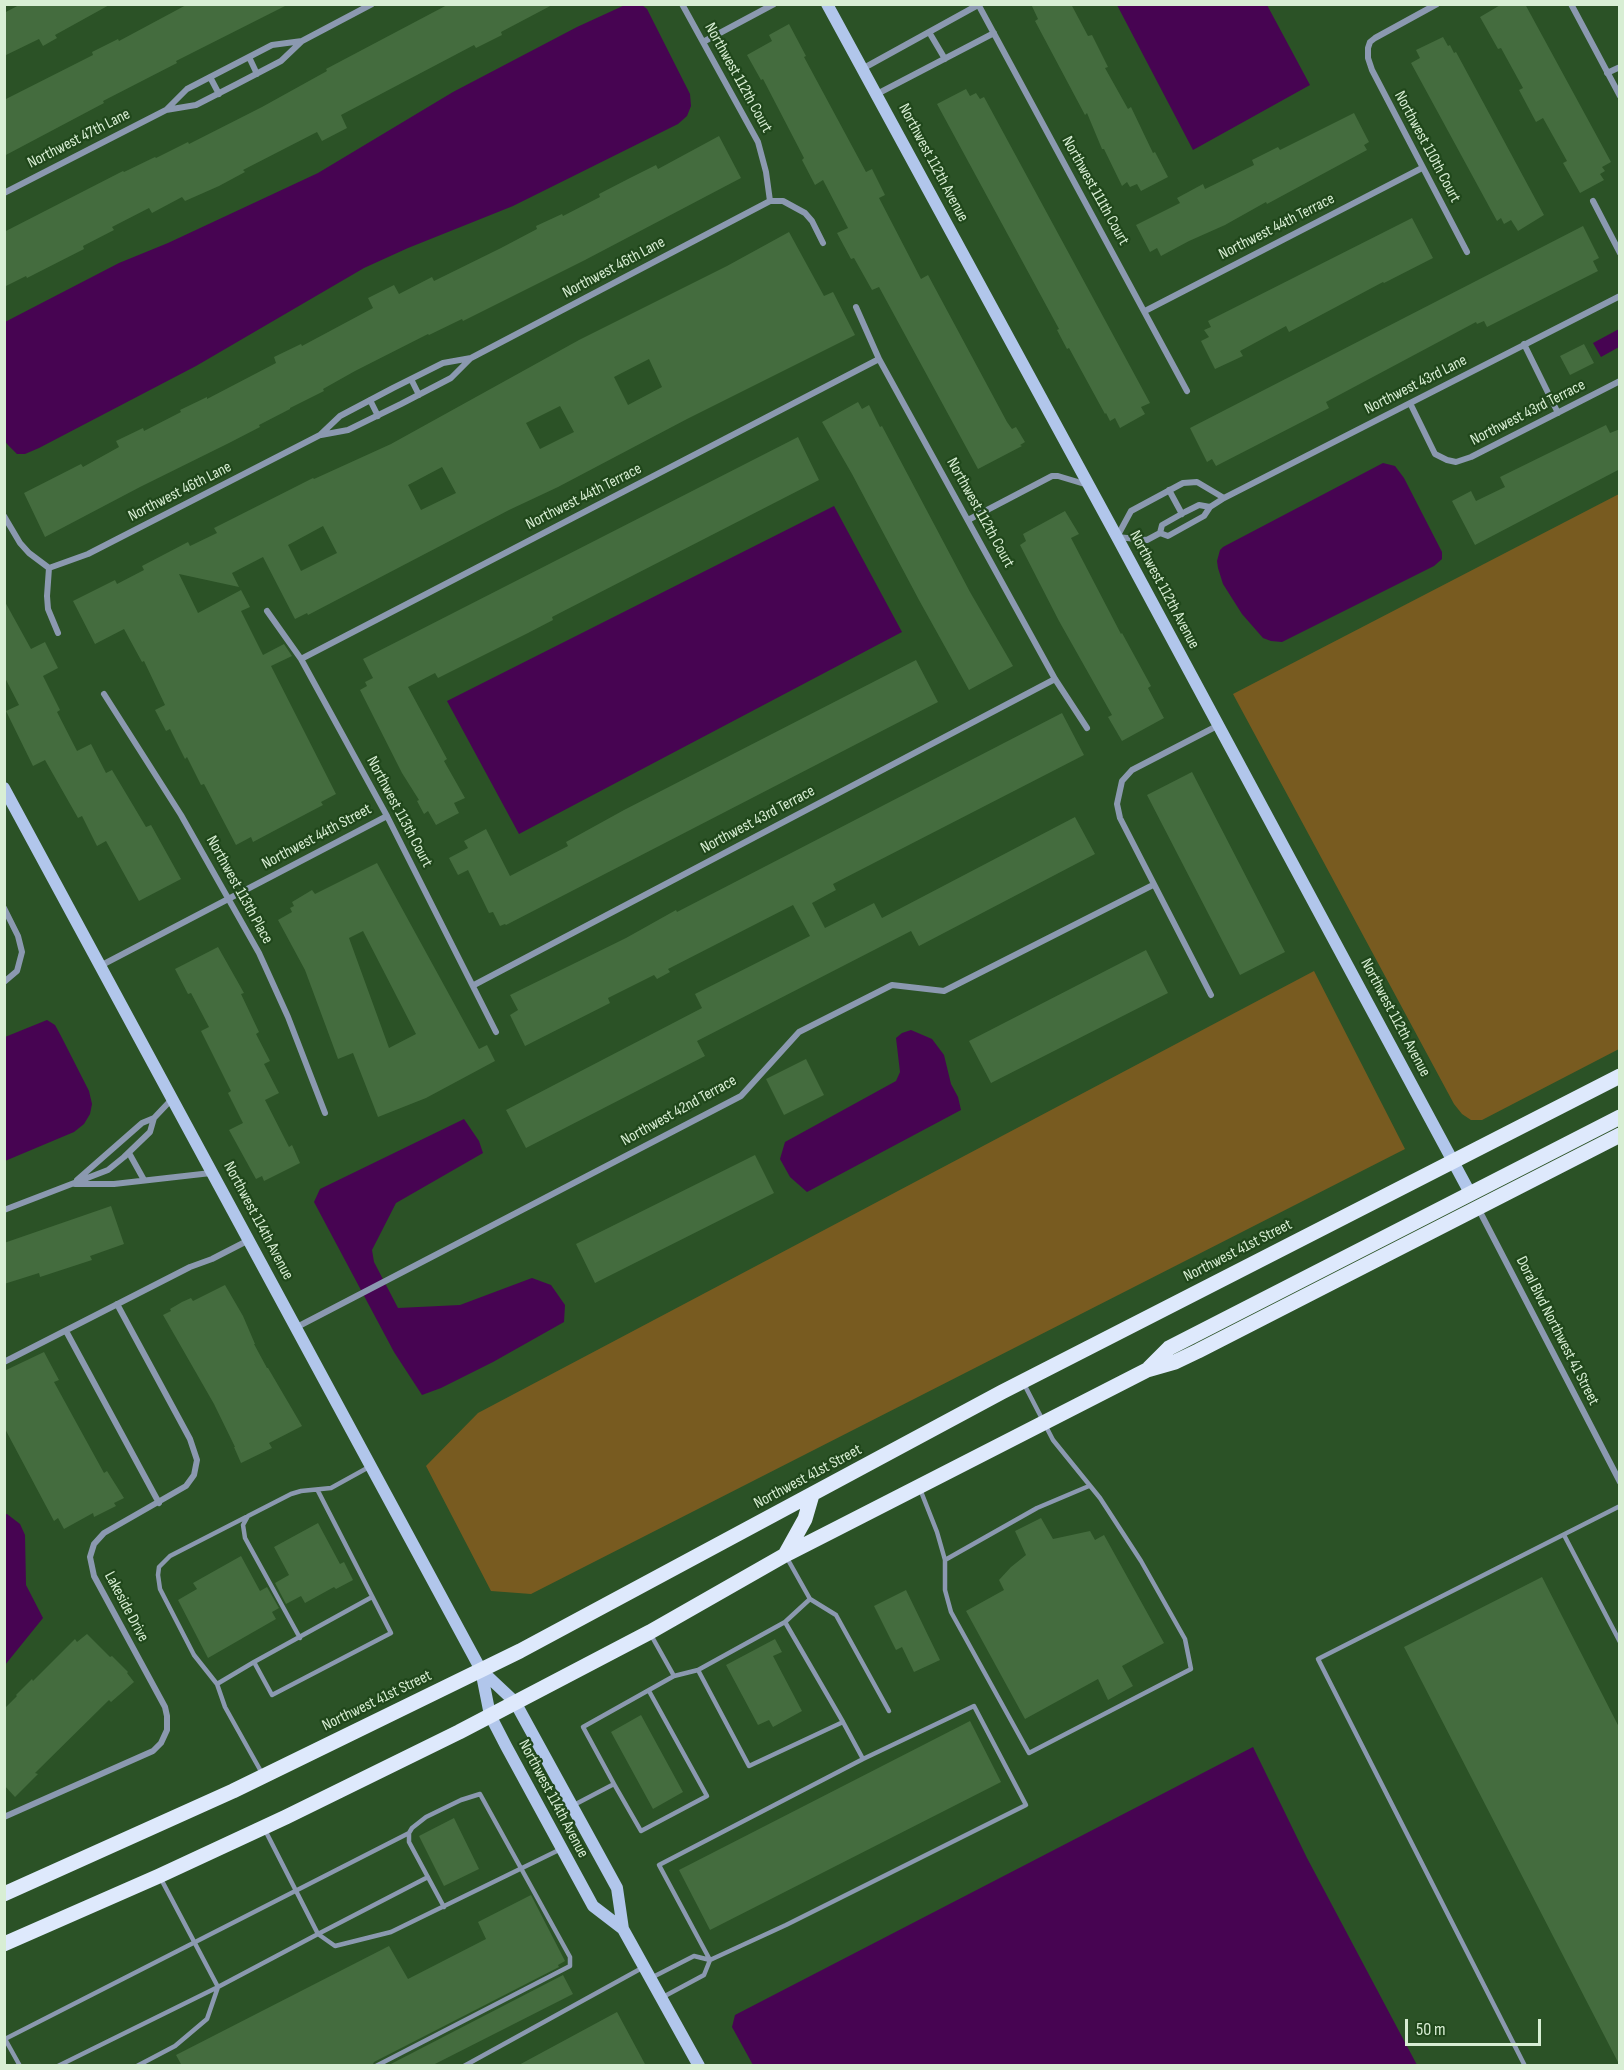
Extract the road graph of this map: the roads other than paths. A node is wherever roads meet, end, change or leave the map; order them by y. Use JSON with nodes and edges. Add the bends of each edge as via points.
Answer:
{"nodes":[{"id":1,"x":372,"y":4,"type":"edge"},
{"id":2,"x":682,"y":4,"type":"edge"},
{"id":3,"x":774,"y":4,"type":"edge"},
{"id":4,"x":827,"y":4,"type":"edge"},
{"id":5,"x":978,"y":4,"type":"edge"},
{"id":6,"x":1437,"y":4,"type":"edge"},
{"id":7,"x":1571,"y":4,"type":"edge"},
{"id":8,"x":929,"y":32,"type":"junction"},
{"id":9,"x":994,"y":33,"type":"junction"},
{"id":10,"x":302,"y":41,"type":"junction"},
{"id":11,"x":702,"y":42,"type":"junction"},
{"id":12,"x":249,"y":57,"type":"junction"},
{"id":13,"x":945,"y":59,"type":"junction"},
{"id":14,"x":1620,"y":67,"type":"edge"},
{"id":15,"x":862,"y":69,"type":"junction"},
{"id":16,"x":1607,"y":73,"type":"junction"},
{"id":17,"x":257,"y":74,"type":"junction"},
{"id":18,"x":210,"y":77,"type":"junction"},
{"id":19,"x":219,"y":94,"type":"junction"},
{"id":20,"x":877,"y":94,"type":"junction"},
{"id":21,"x":1620,"y":96,"type":"edge"},
{"id":22,"x":166,"y":110,"type":"junction"},
{"id":23,"x":1422,"y":168,"type":"junction"},
{"id":24,"x":4,"y":192,"type":"edge"},
{"id":25,"x":770,"y":201,"type":"junction"},
{"id":26,"x":1593,"y":201,"type":"dead end"},
{"id":27,"x":823,"y":243,"type":"dead end"},
{"id":28,"x":1467,"y":252,"type":"dead end"},
{"id":29,"x":1620,"y":254,"type":"edge"},
{"id":30,"x":1620,"y":296,"type":"edge"},
{"id":31,"x":856,"y":307,"type":"dead end"},
{"id":32,"x":1145,"y":310,"type":"junction"},
{"id":33,"x":1524,"y":344,"type":"junction"},
{"id":34,"x":471,"y":358,"type":"junction"},
{"id":35,"x":879,"y":359,"type":"junction"},
{"id":36,"x":411,"y":379,"type":"junction"},
{"id":37,"x":1620,"y":381,"type":"edge"},
{"id":38,"x":1187,"y":391,"type":"dead end"},
{"id":39,"x":419,"y":395,"type":"junction"},
{"id":40,"x":370,"y":400,"type":"junction"},
{"id":41,"x":1410,"y":403,"type":"junction"},
{"id":42,"x":1558,"y":413,"type":"junction"},
{"id":43,"x":378,"y":416,"type":"junction"},
{"id":44,"x":320,"y":435,"type":"junction"},
{"id":45,"x":1088,"y":485,"type":"junction"},
{"id":46,"x":1169,"y":490,"type":"junction"},
{"id":47,"x":1224,"y":498,"type":"junction"},
{"id":48,"x":1210,"y":507,"type":"junction"},
{"id":49,"x":1182,"y":514,"type":"junction"},
{"id":50,"x":4,"y":516,"type":"edge"},
{"id":51,"x":969,"y":520,"type":"junction"},
{"id":52,"x":1160,"y":533,"type":"junction"},
{"id":53,"x":1117,"y":537,"type":"junction"},
{"id":54,"x":49,"y":568,"type":"junction"},
{"id":55,"x":267,"y":611,"type":"dead end"},
{"id":56,"x":58,"y":633,"type":"dead end"},
{"id":57,"x":302,"y":659,"type":"junction"},
{"id":58,"x":1055,"y":679,"type":"junction"},
{"id":59,"x":104,"y":694,"type":"dead end"},
{"id":60,"x":1218,"y":726,"type":"junction"},
{"id":61,"x":1087,"y":728,"type":"dead end"},
{"id":62,"x":4,"y":788,"type":"edge"},
{"id":63,"x":387,"y":816,"type":"junction"},
{"id":64,"x":1153,"y":885,"type":"junction"},
{"id":65,"x":229,"y":898,"type":"junction"},
{"id":66,"x":4,"y":908,"type":"edge"},
{"id":67,"x":100,"y":966,"type":"junction"},
{"id":68,"x":4,"y":982,"type":"edge"},
{"id":69,"x":474,"y":985,"type":"junction"},
{"id":70,"x":1211,"y":995,"type":"dead end"},
{"id":71,"x":496,"y":1032,"type":"dead end"},
{"id":72,"x":1620,"y":1076,"type":"edge"},
{"id":73,"x":172,"y":1099,"type":"junction"},
{"id":74,"x":325,"y":1113,"type":"dead end"},
{"id":75,"x":1620,"y":1117,"type":"edge"},
{"id":76,"x":154,"y":1118,"type":"junction"},
{"id":77,"x":1620,"y":1135,"type":"edge"},
{"id":78,"x":129,"y":1153,"type":"junction"},
{"id":79,"x":1453,"y":1161,"type":"junction"},
{"id":80,"x":213,"y":1172,"type":"junction"},
{"id":81,"x":144,"y":1180,"type":"junction"},
{"id":82,"x":72,"y":1184,"type":"junction"},
{"id":83,"x":1470,"y":1193,"type":"junction"},
{"id":84,"x":1478,"y":1207,"type":"junction"},
{"id":85,"x":4,"y":1210,"type":"edge"},
{"id":86,"x":249,"y":1240,"type":"junction"},
{"id":87,"x":117,"y":1304,"type":"junction"},
{"id":88,"x":297,"y":1327,"type":"junction"},
{"id":89,"x":66,"y":1331,"type":"junction"},
{"id":90,"x":4,"y":1362,"type":"edge"},
{"id":91,"x":1147,"y":1370,"type":"junction"},
{"id":92,"x":1023,"y":1382,"type":"junction"},
{"id":93,"x":1044,"y":1423,"type":"junction"},
{"id":94,"x":372,"y":1466,"type":"junction"},
{"id":95,"x":1620,"y":1482,"type":"edge"},
{"id":96,"x":918,"y":1486,"type":"junction"},
{"id":97,"x":1089,"y":1486,"type":"junction"},
{"id":98,"x":318,"y":1491,"type":"junction"},
{"id":99,"x":812,"y":1495,"type":"junction"},
{"id":100,"x":159,"y":1503,"type":"junction"},
{"id":101,"x":1620,"y":1506,"type":"edge"},
{"id":102,"x":248,"y":1516,"type":"junction"},
{"id":103,"x":1564,"y":1535,"type":"junction"},
{"id":104,"x":785,"y":1555,"type":"junction"},
{"id":105,"x":945,"y":1560,"type":"junction"},
{"id":106,"x":372,"y":1597,"type":"junction"},
{"id":107,"x":810,"y":1599,"type":"junction"},
{"id":108,"x":785,"y":1622,"type":"junction"},
{"id":109,"x":650,"y":1632,"type":"junction"},
{"id":110,"x":300,"y":1638,"type":"junction"},
{"id":111,"x":1620,"y":1642,"type":"edge"},
{"id":112,"x":254,"y":1662,"type":"junction"},
{"id":113,"x":481,"y":1670,"type":"junction"},
{"id":114,"x":698,"y":1670,"type":"junction"},
{"id":115,"x":674,"y":1676,"type":"junction"},
{"id":116,"x":217,"y":1684,"type":"junction"},
{"id":117,"x":649,"y":1691,"type":"junction"},
{"id":118,"x":516,"y":1702,"type":"junction"},
{"id":119,"x":889,"y":1711,"type":"dead end"},
{"id":120,"x":490,"y":1715,"type":"junction"},
{"id":121,"x":843,"y":1722,"type":"junction"},
{"id":122,"x":863,"y":1759,"type":"junction"},
{"id":123,"x":264,"y":1777,"type":"junction"},
{"id":124,"x":614,"y":1784,"type":"junction"},
{"id":125,"x":572,"y":1806,"type":"junction"},
{"id":126,"x":4,"y":1817,"type":"edge"},
{"id":127,"x":263,"y":1828,"type":"junction"},
{"id":128,"x":409,"y":1833,"type":"junction"},
{"id":129,"x":561,"y":1849,"type":"junction"},
{"id":130,"x":521,"y":1869,"type":"junction"},
{"id":131,"x":159,"y":1876,"type":"junction"},
{"id":132,"x":428,"y":1877,"type":"junction"},
{"id":133,"x":295,"y":1891,"type":"junction"},
{"id":134,"x":4,"y":1894,"type":"edge"},
{"id":135,"x":444,"y":1907,"type":"junction"},
{"id":136,"x":623,"y":1929,"type":"junction"},
{"id":137,"x":318,"y":1934,"type":"junction"},
{"id":138,"x":194,"y":1942,"type":"junction"},
{"id":139,"x":4,"y":1944,"type":"edge"},
{"id":140,"x":710,"y":1960,"type":"junction"},
{"id":141,"x":648,"y":1972,"type":"junction"},
{"id":142,"x":218,"y":1987,"type":"junction"},
{"id":143,"x":662,"y":1998,"type":"junction"},
{"id":144,"x":20,"y":2066,"type":"edge"},
{"id":145,"x":58,"y":2066,"type":"edge"},
{"id":146,"x":137,"y":2066,"type":"edge"},
{"id":147,"x":376,"y":2066,"type":"edge"},
{"id":148,"x":464,"y":2066,"type":"edge"},
{"id":149,"x":699,"y":2066,"type":"edge"},
{"id":150,"x":1524,"y":2066,"type":"edge"}],
"edges":[{"from":1,"to":10,"type":"street","name":"Northwest 47th Lane"},
{"from":2,"to":11,"type":"street","name":"Northwest 112th Court"},
{"from":3,"to":11,"type":"street"},
{"from":4,"to":15,"type":"street","name":"Northwest 112th Avenue"},
{"from":5,"to":8,"type":"street"},
{"from":5,"to":9,"type":"street","name":"Northwest 111th Court"},
{"from":6,"to":23,"type":"street","name":"Northwest 110th Court","via":[[1375,38],[1368,52],[1372,70]]},
{"from":7,"to":16,"type":"street"},
{"from":8,"to":13,"type":"street"},
{"from":8,"to":15,"type":"street"},
{"from":9,"to":13,"type":"street"},
{"from":9,"to":32,"type":"street","name":"Northwest 111th Court"},
{"from":10,"to":12,"type":"street","name":"Northwest 47th Lane","via":[[272,45]]},
{"from":10,"to":17,"type":"street","name":"Northwest 47th Lane","via":[[281,61]]},
{"from":11,"to":25,"type":"street","name":"Northwest 112th Court","via":[[758,142]]},
{"from":12,"to":17,"type":"street"},
{"from":12,"to":18,"type":"street","name":"Northwest 47th Lane"},
{"from":13,"to":20,"type":"street"},
{"from":14,"to":16,"type":"street"},
{"from":15,"to":20,"type":"street","name":"Northwest 112th Avenue"},
{"from":16,"to":21,"type":"street"},
{"from":17,"to":19,"type":"street","name":"Northwest 47th Lane"},
{"from":18,"to":19,"type":"street"},
{"from":18,"to":22,"type":"street","name":"Northwest 47th Lane","via":[[187,89]]},
{"from":19,"to":22,"type":"street","name":"Northwest 47th Lane","via":[[196,105]]},
{"from":20,"to":45,"type":"street","name":"Northwest 112th Avenue"},
{"from":22,"to":24,"type":"street","name":"Northwest 47th Lane"},
{"from":23,"to":28,"type":"street","name":"Northwest 110th Court"},
{"from":23,"to":32,"type":"street","name":"Northwest 44th Terrace"},
{"from":25,"to":27,"type":"street","via":[[783,201],[805,213]]},
{"from":25,"to":34,"type":"street","name":"Northwest 46th Lane"},
{"from":26,"to":29,"type":"street"},
{"from":30,"to":33,"type":"street","name":"Northwest 43rd Lane"},
{"from":31,"to":35,"type":"street","name":"Northwest 112th Court"},
{"from":32,"to":38,"type":"street","name":"Northwest 111th Court"},
{"from":33,"to":41,"type":"street","name":"Northwest 43rd Lane"},
{"from":33,"to":42,"type":"street"},
{"from":34,"to":36,"type":"street","name":"Northwest 46th Lane","via":[[444,363]]},
{"from":34,"to":39,"type":"street","name":"Northwest 46th Lane","via":[[452,378]]},
{"from":35,"to":51,"type":"street","name":"Northwest 112th Court"},
{"from":35,"to":57,"type":"street","name":"Northwest 44th Terrace"},
{"from":36,"to":39,"type":"street"},
{"from":36,"to":40,"type":"street","name":"Northwest 46th Lane"},
{"from":37,"to":42,"type":"street","name":"Northwest 43rd Terrace"},
{"from":39,"to":43,"type":"street","name":"Northwest 46th Lane"},
{"from":40,"to":43,"type":"street"},
{"from":40,"to":44,"type":"street","name":"Northwest 46th Lane","via":[[340,416]]},
{"from":41,"to":42,"type":"street","name":"Northwest 43rd Terrace","via":[[1435,454],[1456,462]]},
{"from":41,"to":47,"type":"street","name":"Northwest 43rd Lane"},
{"from":43,"to":44,"type":"street","name":"Northwest 46th Lane","via":[[348,430]]},
{"from":44,"to":54,"type":"street","name":"Northwest 46th Lane","via":[[88,554]]},
{"from":45,"to":51,"type":"street","via":[[1052,476]]},
{"from":45,"to":53,"type":"street","name":"Northwest 112th Avenue"},
{"from":46,"to":47,"type":"street","via":[[1197,482]]},
{"from":46,"to":49,"type":"street"},
{"from":46,"to":53,"type":"street","via":[[1131,511]]},
{"from":47,"to":48,"type":"street","name":"Northwest 43rd Lane"},
{"from":48,"to":49,"type":"street","name":"Northwest 43rd Lane","via":[[1199,505]]},
{"from":48,"to":52,"type":"street","name":"Northwest 43rd Lane","via":[[1204,516],[1168,536]]},
{"from":49,"to":52,"type":"street","name":"Northwest 43rd Lane","via":[[1162,525]]},
{"from":50,"to":54,"type":"street","via":[[20,543]]},
{"from":51,"to":58,"type":"street","name":"Northwest 112th Court"},
{"from":52,"to":53,"type":"street","name":"Northwest 43rd Lane","via":[[1147,540]]},
{"from":53,"to":60,"type":"street","name":"Northwest 112th Avenue"},
{"from":54,"to":56,"type":"street","via":[[46,596]]},
{"from":55,"to":57,"type":"street","name":"Northwest 113th Court"},
{"from":57,"to":63,"type":"street","name":"Northwest 113th Court"},
{"from":58,"to":61,"type":"street","name":"Northwest 112th Court"},
{"from":58,"to":69,"type":"street","name":"Northwest 43rd Terrace"},
{"from":59,"to":65,"type":"street","name":"Northwest 113th Place"},
{"from":60,"to":64,"type":"street","via":[[1132,770],[1122,781],[1118,811]]},
{"from":60,"to":79,"type":"street","name":"Northwest 112th Avenue"},
{"from":62,"to":67,"type":"street","name":"Northwest 114th Avenue"},
{"from":63,"to":65,"type":"street","name":"Northwest 44th Street"},
{"from":63,"to":69,"type":"street","name":"Northwest 113th Court"},
{"from":64,"to":70,"type":"street"},
{"from":64,"to":88,"type":"street","name":"Northwest 42nd Terrace","via":[[944,991],[892,986],[799,1032],[741,1096]]},
{"from":65,"to":67,"type":"street","name":"Northwest 44th Street"},
{"from":65,"to":74,"type":"street","name":"Northwest 113th Place","via":[[275,985]]},
{"from":66,"to":68,"type":"street","via":[[22,952],[17,971]]},
{"from":67,"to":73,"type":"street","name":"Northwest 114th Avenue"},
{"from":69,"to":71,"type":"street","name":"Northwest 113th Court"},
{"from":72,"to":79,"type":"main road","name":"Northwest 41st Street"},
{"from":73,"to":76,"type":"street"},
{"from":73,"to":80,"type":"street","name":"Northwest 114th Avenue"},
{"from":75,"to":83,"type":"main road"},
{"from":76,"to":78,"type":"street","via":[[150,1132]]},
{"from":76,"to":82,"type":"street","via":[[142,1123]]},
{"from":77,"to":84,"type":"main road"},
{"from":78,"to":81,"type":"street"},
{"from":78,"to":82,"type":"street","via":[[108,1170]]},
{"from":79,"to":83,"type":"street","name":"Northwest 112th Avenue"},
{"from":79,"to":92,"type":"main road","name":"Northwest 41st Street"},
{"from":80,"to":81,"type":"street"},
{"from":80,"to":86,"type":"street","name":"Northwest 114th Avenue"},
{"from":81,"to":82,"type":"street"},
{"from":82,"to":85,"type":"street"},
{"from":83,"to":84,"type":"street","name":"Doral Blvd Northwest 41 Street"},
{"from":83,"to":91,"type":"main road","via":[[1169,1348]]},
{"from":84,"to":91,"type":"main road","via":[[1198,1351]]},
{"from":84,"to":95,"type":"street","name":"Doral Blvd Northwest 41 Street"},
{"from":86,"to":87,"type":"street"},
{"from":86,"to":88,"type":"street","name":"Northwest 114th Avenue"},
{"from":87,"to":89,"type":"street"},
{"from":87,"to":100,"type":"street","name":"Lakeside Drive","via":[[196,1452],[192,1480]]},
{"from":88,"to":94,"type":"street","name":"Northwest 114th Avenue"},
{"from":89,"to":90,"type":"street"},
{"from":89,"to":100,"type":"street"},
{"from":91,"to":93,"type":"main road"},
{"from":92,"to":93,"type":"lane"},
{"from":92,"to":99,"type":"main road","name":"Northwest 41st Street"},
{"from":93,"to":96,"type":"main road"},
{"from":93,"to":97,"type":"lane"},
{"from":94,"to":98,"type":"lane"},
{"from":94,"to":113,"type":"street","name":"Northwest 114th Avenue"},
{"from":96,"to":104,"type":"main road"},
{"from":96,"to":105,"type":"lane"},
{"from":97,"to":105,"type":"lane","via":[[1037,1508]]},
{"from":97,"to":105,"type":"lane","via":[[1141,1561],[1185,1639],[1191,1669],[1029,1753],[951,1612],[945,1590]]},
{"from":98,"to":102,"type":"lane","via":[[291,1494]]},
{"from":98,"to":106,"type":"lane"},
{"from":99,"to":104,"type":"main road","via":[[805,1519]]},
{"from":99,"to":113,"type":"main road","name":"Northwest 41st Street"},
{"from":100,"to":126,"type":"street","name":"Lakeside Drive","via":[[104,1533],[93,1546],[90,1560],[94,1576],[165,1707],[168,1723],[164,1738],[149,1753]]},
{"from":101,"to":103,"type":"lane"},
{"from":102,"to":110,"type":"lane","via":[[243,1525],[245,1538]]},
{"from":102,"to":116,"type":"lane","via":[[166,1558],[158,1571],[160,1589],[178,1624],[198,1661]]},
{"from":103,"to":111,"type":"lane"},
{"from":103,"to":150,"type":"lane","via":[[1318,1659]]},
{"from":104,"to":107,"type":"lane"},
{"from":104,"to":109,"type":"main road"},
{"from":106,"to":110,"type":"lane"},
{"from":106,"to":112,"type":"lane","via":[[391,1633],[272,1695]]},
{"from":107,"to":108,"type":"lane"},
{"from":107,"to":119,"type":"lane","via":[[836,1615]]},
{"from":108,"to":114,"type":"lane"},
{"from":108,"to":121,"type":"lane"},
{"from":109,"to":115,"type":"lane"},
{"from":109,"to":118,"type":"main road"},
{"from":110,"to":112,"type":"lane"},
{"from":112,"to":116,"type":"lane"},
{"from":113,"to":118,"type":"street","name":"Northwest 114th Avenue"},
{"from":113,"to":120,"type":"street","name":"Northwest 114th Avenue"},
{"from":113,"to":123,"type":"main road","name":"Northwest 41st Street"},
{"from":114,"to":115,"type":"lane"},
{"from":114,"to":121,"type":"lane","via":[[749,1766]]},
{"from":115,"to":117,"type":"lane"},
{"from":116,"to":123,"type":"lane"},
{"from":117,"to":124,"type":"lane","via":[[583,1727]]},
{"from":117,"to":124,"type":"lane","via":[[707,1796],[641,1831]]},
{"from":118,"to":120,"type":"main road"},
{"from":118,"to":125,"type":"street","name":"Northwest 114th Avenue"},
{"from":120,"to":127,"type":"main road"},
{"from":120,"to":129,"type":"street","name":"Northwest 114th Avenue"},
{"from":121,"to":122,"type":"lane"},
{"from":122,"to":140,"type":"lane","via":[[659,1865]]},
{"from":122,"to":140,"type":"lane","via":[[974,1706],[1026,1805]]},
{"from":123,"to":134,"type":"main road","name":"Northwest 41st Street"},
{"from":124,"to":125,"type":"lane"},
{"from":125,"to":136,"type":"street","name":"Northwest 114th Avenue","via":[[617,1888]]},
{"from":127,"to":131,"type":"main road"},
{"from":127,"to":133,"type":"lane"},
{"from":128,"to":130,"type":"lane","via":[[426,1817],[480,1794]]},
{"from":128,"to":132,"type":"lane","via":[[409,1842]]},
{"from":128,"to":133,"type":"lane"},
{"from":129,"to":130,"type":"lane"},
{"from":129,"to":136,"type":"street","name":"Northwest 114th Avenue","via":[[593,1906]]},
{"from":130,"to":135,"type":"lane"},
{"from":130,"to":147,"type":"lane","via":[[570,1957],[570,1966]]},
{"from":131,"to":138,"type":"lane"},
{"from":131,"to":139,"type":"main road"},
{"from":132,"to":135,"type":"lane"},
{"from":132,"to":137,"type":"lane"},
{"from":133,"to":137,"type":"lane"},
{"from":133,"to":138,"type":"lane"},
{"from":135,"to":137,"type":"lane","via":[[391,1932],[335,1946]]},
{"from":136,"to":141,"type":"street","name":"Northwest 114th Avenue"},
{"from":137,"to":142,"type":"lane"},
{"from":138,"to":142,"type":"lane"},
{"from":138,"to":144,"type":"lane","via":[[5,2039]]},
{"from":140,"to":141,"type":"lane","via":[[694,1956]]},
{"from":140,"to":143,"type":"lane","via":[[704,1975]]},
{"from":141,"to":143,"type":"street","name":"Northwest 114th Avenue"},
{"from":141,"to":148,"type":"lane"},
{"from":142,"to":145,"type":"lane"},
{"from":142,"to":146,"type":"lane","via":[[207,2019],[175,2046]]},
{"from":143,"to":149,"type":"street","name":"Northwest 114th Avenue"}]}
